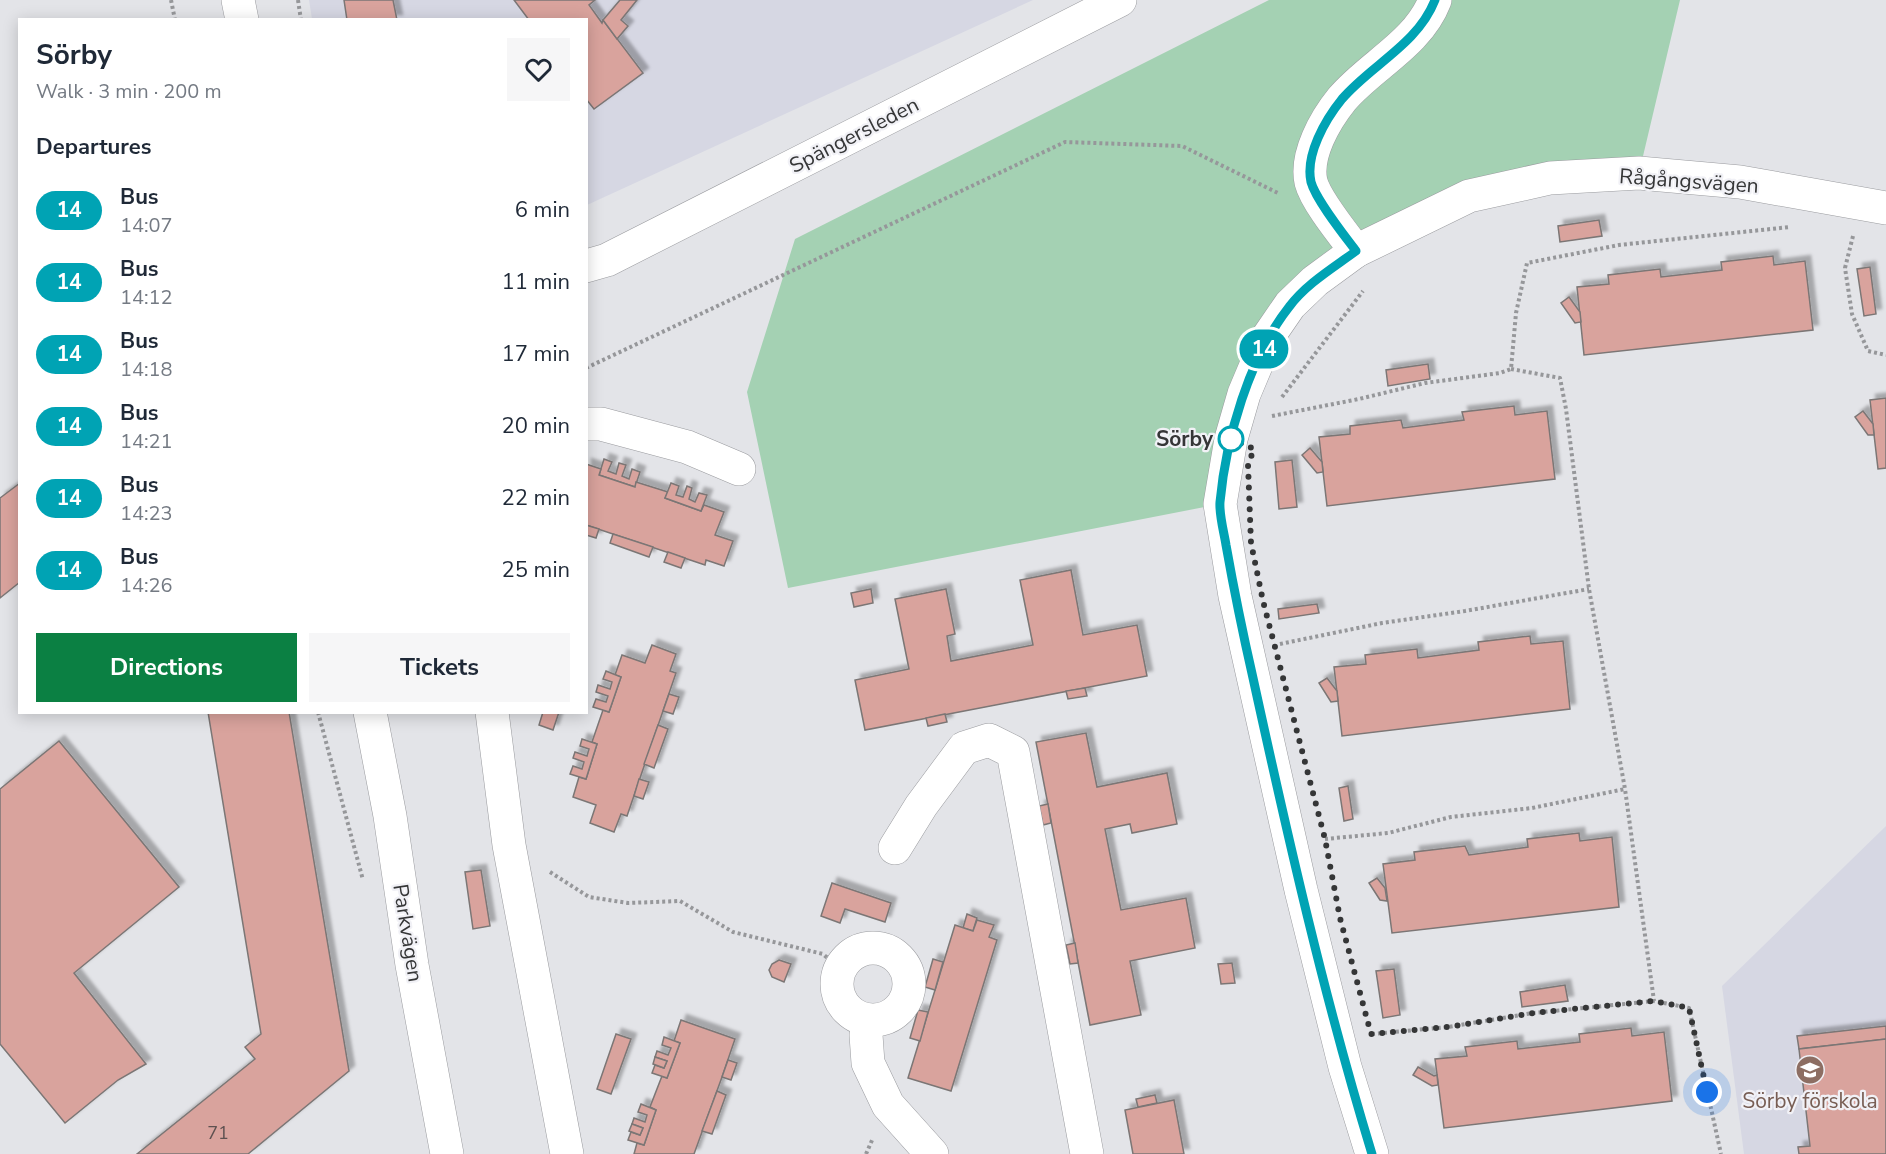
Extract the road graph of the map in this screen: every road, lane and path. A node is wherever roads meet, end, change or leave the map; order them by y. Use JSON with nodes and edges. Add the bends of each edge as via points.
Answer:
{"nodes":[{"id":1,"x":171,"y":0,"type":"edge"},
{"id":2,"x":238,"y":0,"type":"edge"},
{"id":3,"x":298,"y":0,"type":"edge"},
{"id":4,"x":1120,"y":0,"type":"edge"},
{"id":5,"x":1435,"y":0,"type":"edge"},
{"id":6,"x":175,"y":18,"type":"edge"},
{"id":7,"x":242,"y":18,"type":"edge"},
{"id":8,"x":301,"y":18,"type":"edge"},
{"id":9,"x":1288,"y":200,"type":"dead end"},
{"id":10,"x":1886,"y":208,"type":"edge"},
{"id":11,"x":1792,"y":226,"type":"dead end"},
{"id":12,"x":1854,"y":228,"type":"dead end"},
{"id":13,"x":1356,"y":251,"type":"junction"},
{"id":14,"x":588,"y":265,"type":"edge"},
{"id":15,"x":1366,"y":286,"type":"dead end"},
{"id":16,"x":1886,"y":355,"type":"edge"},
{"id":17,"x":588,"y":367,"type":"edge"},
{"id":18,"x":1511,"y":369,"type":"junction"},
{"id":19,"x":1280,"y":400,"type":"dead end"},
{"id":20,"x":1273,"y":409,"type":"dead end"},
{"id":21,"x":588,"y":424,"type":"edge"},
{"id":22,"x":739,"y":469,"type":"dead end"},
{"id":23,"x":1589,"y":589,"type":"junction"},
{"id":24,"x":1274,"y":645,"type":"dead end"},
{"id":25,"x":370,"y":714,"type":"edge"},
{"id":26,"x":492,"y":714,"type":"edge"},
{"id":27,"x":1625,"y":789,"type":"junction"},
{"id":28,"x":1322,"y":828,"type":"dead end"},
{"id":29,"x":1325,"y":839,"type":"junction"},
{"id":30,"x":509,"y":845,"type":"junction"},
{"id":31,"x":895,"y":848,"type":"dead end"},
{"id":32,"x":1327,"y":850,"type":"dead end"},
{"id":33,"x":839,"y":968,"type":"junction"},
{"id":34,"x":1654,"y":1001,"type":"junction"},
{"id":35,"x":868,"y":1022,"type":"junction"},
{"id":36,"x":1368,"y":1023,"type":"dead end"},
{"id":37,"x":1371,"y":1034,"type":"junction"},
{"id":38,"x":1375,"y":1045,"type":"dead end"},
{"id":39,"x":447,"y":1154,"type":"edge"},
{"id":40,"x":567,"y":1154,"type":"edge"},
{"id":41,"x":932,"y":1154,"type":"edge"},
{"id":42,"x":1087,"y":1154,"type":"edge"},
{"id":43,"x":1372,"y":1154,"type":"edge"},
{"id":44,"x":1721,"y":1154,"type":"edge"}],
"edges":[{"from":1,"to":6,"type":"path"},
{"from":2,"to":7,"type":"street"},
{"from":3,"to":8,"type":"path"},
{"from":4,"to":14,"type":"street","name":"Spängersleden","via":[[606,260]]},
{"from":5,"to":13,"type":"street","via":[[1411,37],[1342,99],[1317,139],[1310,159],[1311,183]]},
{"from":9,"to":17,"type":"path","via":[[1182,146],[1065,142]]},
{"from":10,"to":13,"type":"street","name":"Rågångsvägen","via":[[1740,182],[1639,173],[1550,178],[1469,196]]},
{"from":11,"to":18,"type":"path","via":[[1619,245],[1527,263],[1516,313]]},
{"from":12,"to":16,"type":"path","via":[[1845,268],[1852,314],[1868,351]]},
{"from":13,"to":43,"type":"street","name":"Rågångsvägen","via":[[1290,305],[1268,337],[1244,394],[1231,439],[1220,504],[1235,596],[1301,890],[1345,1067]]},
{"from":15,"to":19,"type":"path"},
{"from":18,"to":20,"type":"path","via":[[1266,417]]},
{"from":18,"to":23,"type":"path","via":[[1560,378]]},
{"from":21,"to":22,"type":"street","via":[[600,423],[687,447]]},
{"from":23,"to":24,"type":"path"},
{"from":23,"to":27,"type":"path"},
{"from":25,"to":39,"type":"street","name":"Parkvägen"},
{"from":26,"to":30,"type":"street"},
{"from":27,"to":29,"type":"path","via":[[1532,808],[1451,817],[1388,832]]},
{"from":27,"to":34,"type":"path"},
{"from":28,"to":29,"type":"path"},
{"from":29,"to":32,"type":"path"},
{"from":30,"to":33,"type":"path","via":[[589,897],[628,903],[680,901],[732,932],[823,954]]},
{"from":30,"to":40,"type":"street"},
{"from":31,"to":42,"type":"street","via":[[964,748],[989,740],[1013,752]]},
{"from":33,"to":35,"type":"street","via":[[836,991],[847,1011]]},
{"from":33,"to":35,"type":"street","via":[[856,951],[878,947],[899,957],[910,978],[907,1001],[891,1017]]},
{"from":34,"to":37,"type":"path"},
{"from":34,"to":44,"type":"path","via":[[1689,1008]]},
{"from":35,"to":41,"type":"street","via":[[868,1064],[888,1105]]},
{"from":36,"to":37,"type":"path"},
{"from":37,"to":38,"type":"path"}]}
